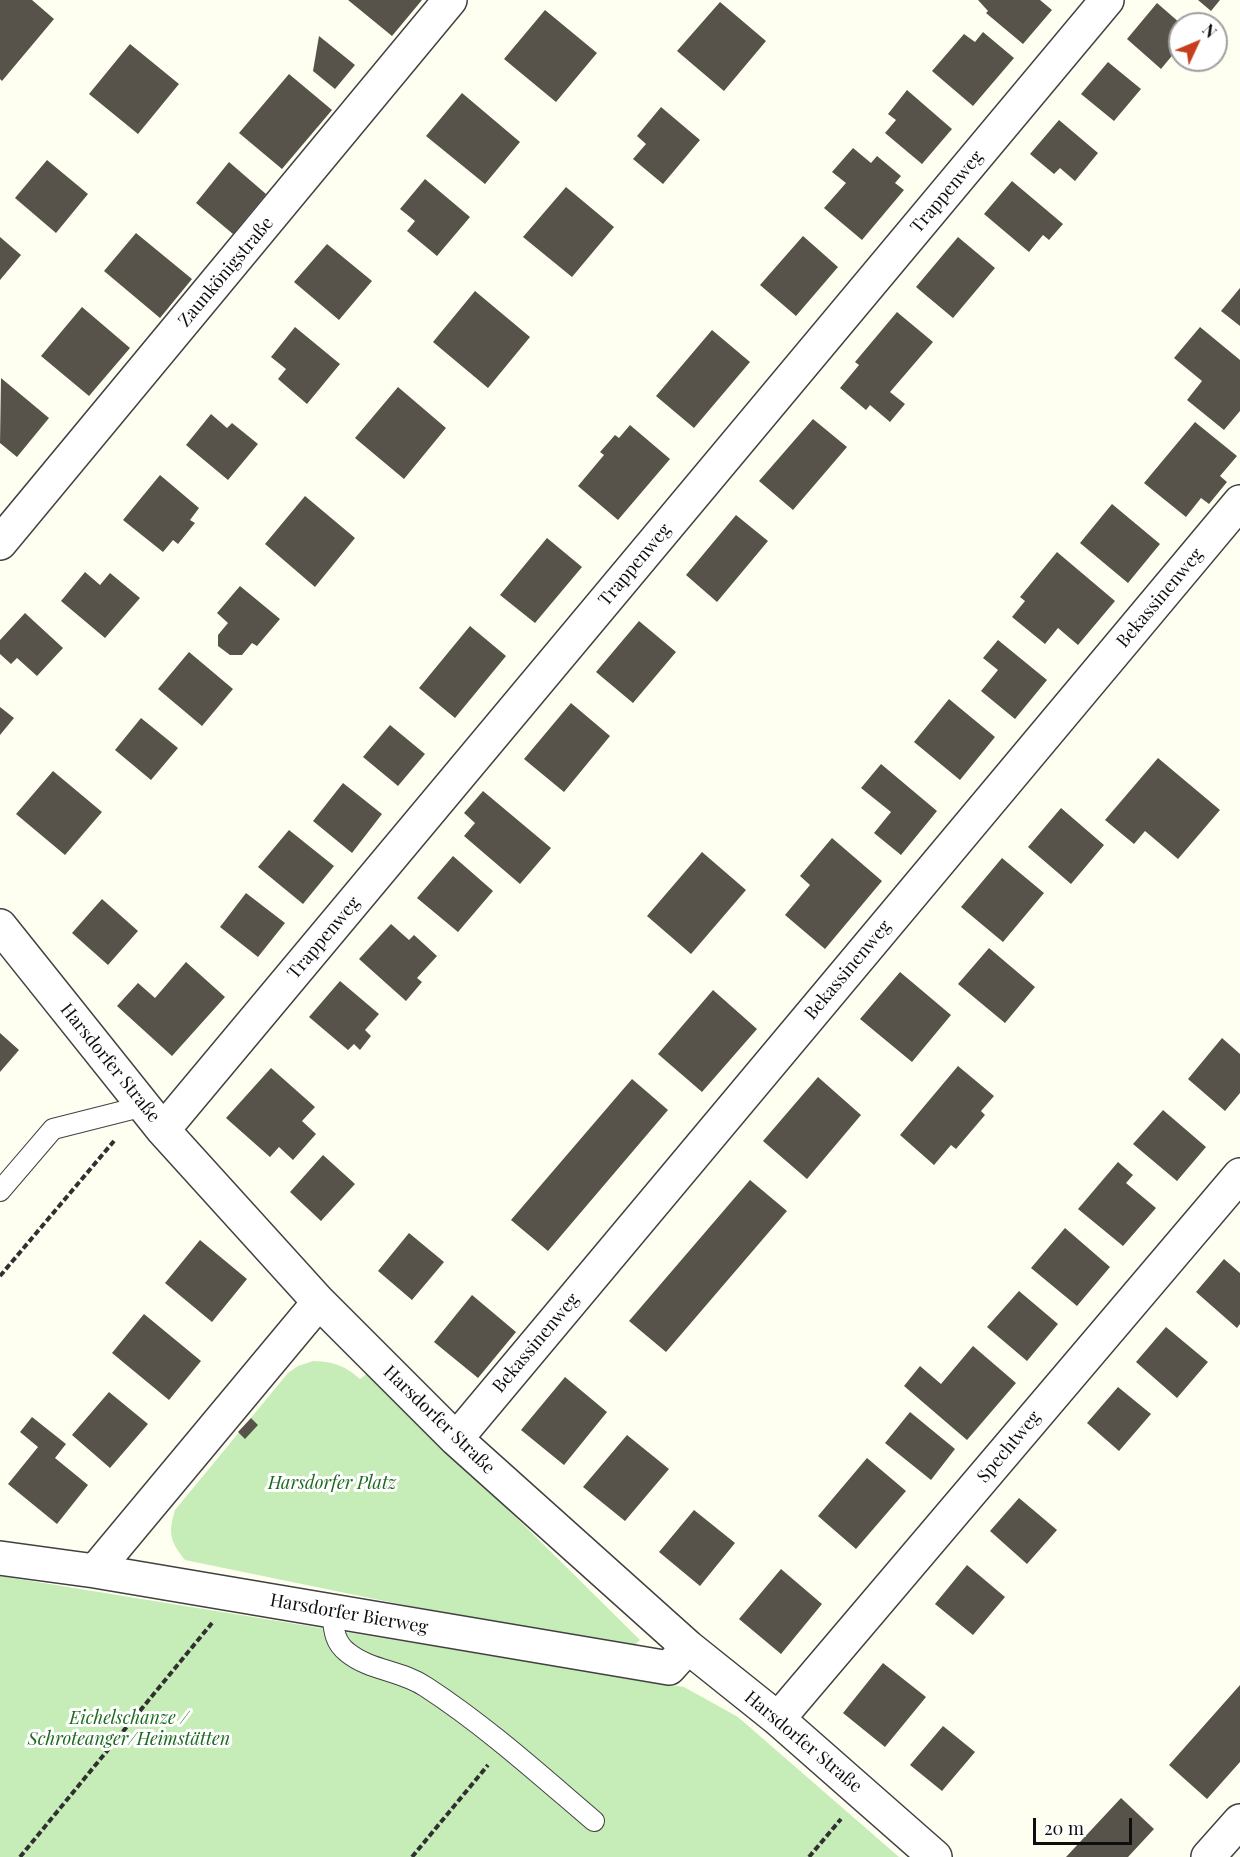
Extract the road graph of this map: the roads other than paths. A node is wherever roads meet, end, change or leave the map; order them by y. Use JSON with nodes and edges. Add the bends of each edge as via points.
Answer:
{"nodes":[{"id":1,"x":450,"y":0,"type":"edge"},
{"id":2,"x":1107,"y":0,"type":"edge"},
{"id":3,"x":1240,"y":502,"type":"edge"},
{"id":4,"x":0,"y":543,"type":"edge"},
{"id":5,"x":0,"y":926,"type":"edge"},
{"id":6,"x":154,"y":1118,"type":"junction"},
{"id":7,"x":1240,"y":1174,"type":"edge"},
{"id":8,"x":0,"y":1191,"type":"edge"},
{"id":9,"x":320,"y":1302,"type":"junction"},
{"id":10,"x":456,"y":1438,"type":"junction"},
{"id":11,"x":0,"y":1558,"type":"edge"},
{"id":12,"x":96,"y":1571,"type":"junction"},
{"id":13,"x":332,"y":1611,"type":"junction"},
{"id":14,"x":688,"y":1647,"type":"junction"},
{"id":15,"x":778,"y":1719,"type":"junction"},
{"id":16,"x":594,"y":1821,"type":"dead end"},
{"id":17,"x":1240,"y":1821,"type":"edge"},
{"id":18,"x":935,"y":1857,"type":"edge"},
{"id":19,"x":1208,"y":1857,"type":"edge"}],
"edges":[{"from":1,"to":4,"type":"street","name":"Zaunkönigstraße"},
{"from":2,"to":6,"type":"street","name":"Trappenweg"},
{"from":3,"to":10,"type":"street","name":"Bekassinenweg"},
{"from":5,"to":6,"type":"street","name":"Harsdorfer Straße"},
{"from":6,"to":8,"type":"lane","via":[[53,1129]]},
{"from":6,"to":9,"type":"street","name":"Harsdorfer Straße"},
{"from":7,"to":15,"type":"street","name":"Spechtweg"},
{"from":9,"to":10,"type":"street","name":"Harsdorfer Straße"},
{"from":9,"to":12,"type":"street"},
{"from":10,"to":14,"type":"street","name":"Harsdorfer Straße"},
{"from":11,"to":12,"type":"street","name":"Harsdorfer Bierweg"},
{"from":12,"to":13,"type":"street","name":"Harsdorfer Bierweg"},
{"from":13,"to":14,"type":"street","name":"Harsdorfer Bierweg","via":[[669,1668]]},
{"from":13,"to":16,"type":"lane","via":[[334,1638],[346,1652],[366,1665],[426,1686],[505,1745]]},
{"from":14,"to":15,"type":"street","name":"Harsdorfer Straße"},
{"from":15,"to":18,"type":"street","name":"Harsdorfer Straße"},
{"from":17,"to":19,"type":"street"}]}
